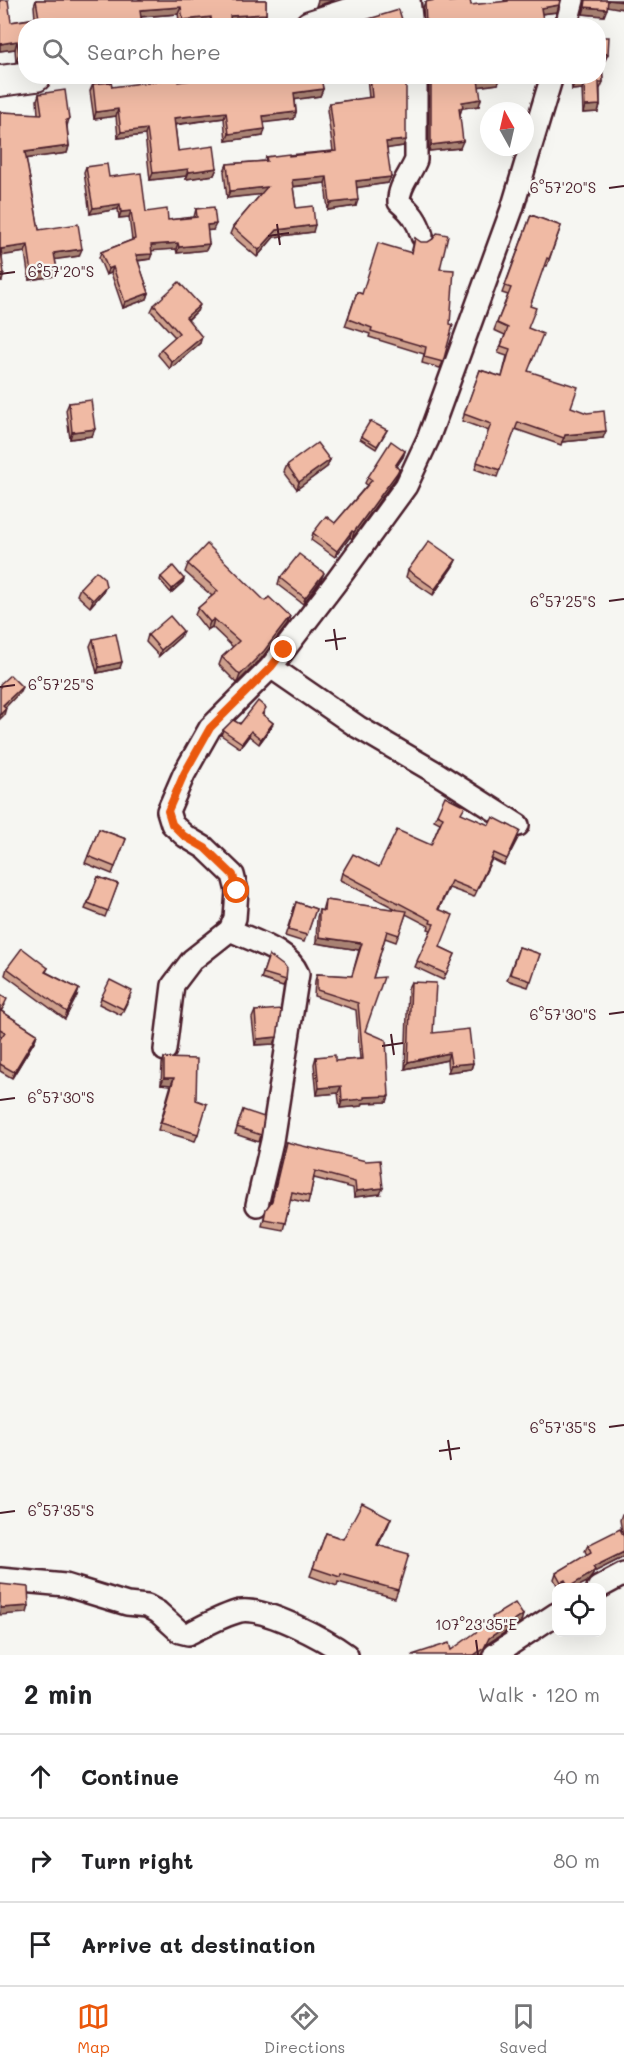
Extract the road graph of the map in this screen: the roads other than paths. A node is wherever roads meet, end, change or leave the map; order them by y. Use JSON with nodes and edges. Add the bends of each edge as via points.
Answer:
{"nodes":[{"id":1,"x":409,"y":0,"type":"edge"},
{"id":2,"x":573,"y":0,"type":"edge"},
{"id":3,"x":379,"y":2,"type":"edge"},
{"id":4,"x":333,"y":18,"type":"edge"},
{"id":5,"x":411,"y":18,"type":"edge"},
{"id":6,"x":568,"y":18,"type":"edge"},
{"id":7,"x":18,"y":78,"type":"edge"},
{"id":8,"x":0,"y":81,"type":"edge"},
{"id":9,"x":416,"y":84,"type":"edge"},
{"id":10,"x":550,"y":84,"type":"edge"},
{"id":11,"x":422,"y":236,"type":"dead end"},
{"id":12,"x":271,"y":667,"type":"junction"},
{"id":13,"x":518,"y":825,"type":"dead end"},
{"id":14,"x":230,"y":930,"type":"junction"},
{"id":15,"x":165,"y":1050,"type":"dead end"},
{"id":16,"x":257,"y":1205,"type":"dead end"},
{"id":17,"x":624,"y":1574,"type":"edge"},
{"id":18,"x":0,"y":1580,"type":"edge"},
{"id":19,"x":606,"y":1583,"type":"edge"},
{"id":20,"x":552,"y":1617,"type":"edge"},
{"id":21,"x":347,"y":1655,"type":"edge"},
{"id":22,"x":494,"y":1655,"type":"edge"}],
"edges":[{"from":1,"to":5,"type":"street"},
{"from":2,"to":6,"type":"street"},
{"from":3,"to":4,"type":"main road"},
{"from":7,"to":8,"type":"main road"},
{"from":9,"to":11,"type":"street","via":[[416,160],[399,192],[399,202],[419,224]]},
{"from":10,"to":12,"type":"street","via":[[512,209],[424,448],[406,486]]},
{"from":12,"to":13,"type":"street","via":[[358,727]]},
{"from":12,"to":14,"type":"street","via":[[210,728],[168,811],[172,824],[184,836],[205,848],[233,875],[236,918]]},
{"from":14,"to":15,"type":"street","via":[[192,960],[173,985]]},
{"from":14,"to":16,"type":"street","via":[[287,959],[298,974],[272,1141]]},
{"from":17,"to":19,"type":"street"},
{"from":18,"to":21,"type":"street","via":[[65,1585],[127,1604],[147,1606],[188,1634],[241,1611],[260,1612],[328,1641]]},
{"from":20,"to":22,"type":"street"}]}
